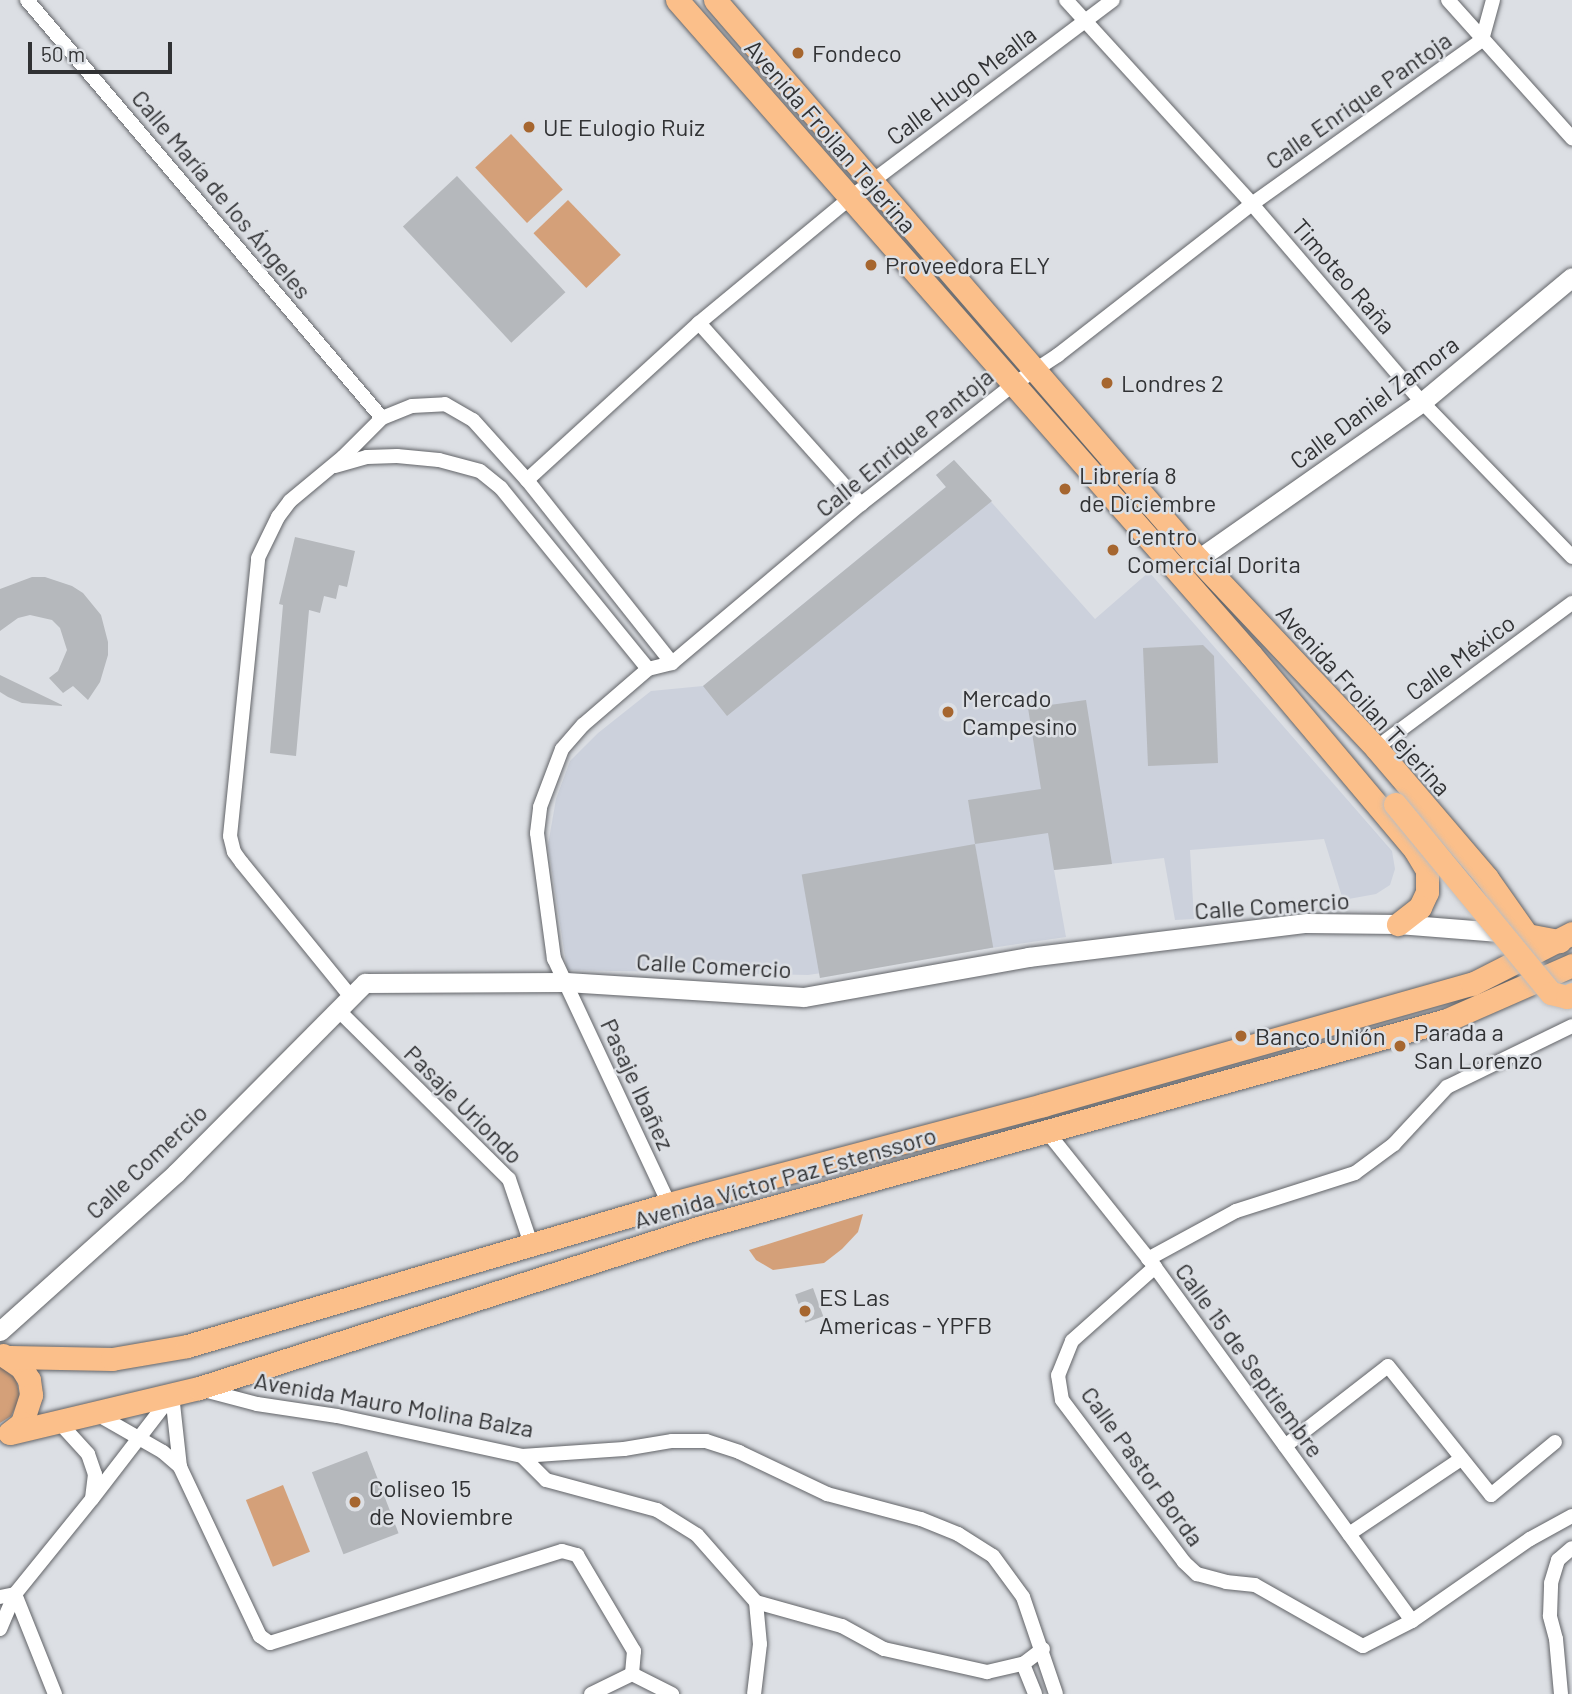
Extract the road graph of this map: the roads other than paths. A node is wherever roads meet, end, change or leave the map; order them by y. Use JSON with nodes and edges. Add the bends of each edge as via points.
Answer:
{"nodes":[{"id":1,"x":27,"y":0,"type":"edge"},
{"id":2,"x":678,"y":0,"type":"edge"},
{"id":3,"x":715,"y":0,"type":"edge"},
{"id":4,"x":1066,"y":0,"type":"edge"},
{"id":5,"x":1113,"y":0,"type":"edge"},
{"id":6,"x":1448,"y":0,"type":"edge"},
{"id":7,"x":1493,"y":0,"type":"edge"},
{"id":8,"x":1084,"y":21,"type":"junction"},
{"id":9,"x":1482,"y":40,"type":"junction"},
{"id":10,"x":1572,"y":138,"type":"edge"},
{"id":11,"x":871,"y":181,"type":"junction"},
{"id":12,"x":850,"y":198,"type":"junction"},
{"id":13,"x":1252,"y":204,"type":"junction"},
{"id":14,"x":1572,"y":276,"type":"edge"},
{"id":15,"x":699,"y":323,"type":"junction"},
{"id":16,"x":1035,"y":371,"type":"junction"},
{"id":17,"x":1014,"y":384,"type":"junction"},
{"id":18,"x":1422,"y":402,"type":"junction"},
{"id":19,"x":382,"y":418,"type":"junction"},
{"id":20,"x":332,"y":467,"type":"junction"},
{"id":21,"x":527,"y":480,"type":"junction"},
{"id":22,"x":861,"y":504,"type":"junction"},
{"id":23,"x":1572,"y":557,"type":"edge"},
{"id":24,"x":1199,"y":559,"type":"junction"},
{"id":25,"x":1572,"y":603,"type":"edge"},
{"id":26,"x":1251,"y":655,"type":"junction"},
{"id":27,"x":672,"y":663,"type":"junction"},
{"id":28,"x":648,"y":669,"type":"junction"},
{"id":29,"x":1376,"y":748,"type":"junction"},
{"id":30,"x":1398,"y":924,"type":"junction"},
{"id":31,"x":1527,"y":935,"type":"junction"},
{"id":32,"x":1565,"y":937,"type":"edge"},
{"id":33,"x":1572,"y":965,"type":"edge"},
{"id":34,"x":566,"y":982,"type":"junction"},
{"id":35,"x":1572,"y":994,"type":"edge"},
{"id":36,"x":344,"y":1003,"type":"junction"},
{"id":37,"x":1572,"y":1026,"type":"edge"},
{"id":38,"x":1045,"y":1129,"type":"junction"},
{"id":39,"x":669,"y":1205,"type":"junction"},
{"id":40,"x":533,"y":1247,"type":"junction"},
{"id":41,"x":1152,"y":1263,"type":"junction"},
{"id":42,"x":0,"y":1331,"type":"edge"},
{"id":43,"x":5,"y":1355,"type":"edge"},
{"id":44,"x":199,"y":1388,"type":"junction"},
{"id":45,"x":172,"y":1395,"type":"junction"},
{"id":46,"x":92,"y":1412,"type":"junction"},
{"id":47,"x":57,"y":1420,"type":"junction"},
{"id":48,"x":5,"y":1435,"type":"edge"},
{"id":49,"x":140,"y":1438,"type":"junction"},
{"id":50,"x":1555,"y":1442,"type":"dead end"},
{"id":51,"x":1285,"y":1446,"type":"junction"},
{"id":52,"x":522,"y":1456,"type":"junction"},
{"id":53,"x":1461,"y":1459,"type":"junction"},
{"id":54,"x":180,"y":1467,"type":"junction"},
{"id":55,"x":92,"y":1499,"type":"junction"},
{"id":56,"x":1572,"y":1517,"type":"edge"},
{"id":57,"x":1349,"y":1534,"type":"junction"},
{"id":58,"x":1572,"y":1548,"type":"edge"},
{"id":59,"x":15,"y":1594,"type":"junction"},
{"id":60,"x":0,"y":1597,"type":"edge"},
{"id":61,"x":756,"y":1602,"type":"junction"},
{"id":62,"x":1412,"y":1621,"type":"junction"},
{"id":63,"x":0,"y":1629,"type":"edge"},
{"id":64,"x":1043,"y":1649,"type":"junction"},
{"id":65,"x":1023,"y":1664,"type":"junction"},
{"id":66,"x":632,"y":1674,"type":"junction"},
{"id":67,"x":55,"y":1694,"type":"edge"},
{"id":68,"x":591,"y":1694,"type":"edge"},
{"id":69,"x":672,"y":1694,"type":"edge"},
{"id":70,"x":754,"y":1694,"type":"edge"},
{"id":71,"x":1035,"y":1694,"type":"edge"},
{"id":72,"x":1056,"y":1694,"type":"edge"},
{"id":73,"x":1561,"y":1694,"type":"edge"}],
"edges":[{"from":1,"to":19,"type":"street","name":"Calle María de los Ángeles"},
{"from":2,"to":12,"type":"main road","name":"Avenida Froilan Tejerina"},
{"from":3,"to":11,"type":"main road","name":"Avenida Froilan Tejerina"},
{"from":4,"to":8,"type":"street","name":"Timoteo Raña"},
{"from":5,"to":8,"type":"street","name":"Calle Hugo Mealla"},
{"from":6,"to":9,"type":"street"},
{"from":7,"to":9,"type":"street"},
{"from":8,"to":11,"type":"street","name":"Calle Hugo Mealla"},
{"from":8,"to":13,"type":"street","name":"Timoteo Raña"},
{"from":9,"to":10,"type":"street"},
{"from":9,"to":13,"type":"street","name":"Calle Enrique Pantoja"},
{"from":11,"to":12,"type":"street","name":"Calle Hugo Mealla"},
{"from":11,"to":16,"type":"main road","name":"Avenida Froilan Tejerina"},
{"from":12,"to":15,"type":"street","name":"Calle Hugo Mealla"},
{"from":12,"to":17,"type":"main road","name":"Avenida Froilan Tejerina"},
{"from":13,"to":16,"type":"street","name":"Calle Enrique Pantoja"},
{"from":13,"to":18,"type":"street","name":"Timoteo Raña"},
{"from":14,"to":18,"type":"street","name":"Calle Daniel Zamora"},
{"from":15,"to":21,"type":"street","name":"Calle Hugo Mealla"},
{"from":15,"to":22,"type":"street"},
{"from":16,"to":17,"type":"street","name":"Calle Enrique Pantoja"},
{"from":16,"to":24,"type":"main road","name":"Avenida Froilan Tejerina"},
{"from":17,"to":22,"type":"street","name":"Calle Enrique Pantoja"},
{"from":17,"to":26,"type":"main road","name":"Avenida Froilan Tejerina"},
{"from":18,"to":23,"type":"street","name":"Timoteo Raña"},
{"from":18,"to":24,"type":"street","name":"Calle Daniel Zamora"},
{"from":19,"to":20,"type":"street","name":"Pasaje Uriondo"},
{"from":19,"to":21,"type":"street","via":[[412,406],[445,404],[473,420]]},
{"from":20,"to":28,"type":"street","via":[[367,457],[397,456],[439,460],[480,471],[501,488]]},
{"from":20,"to":36,"type":"street","name":"Pasaje Uriondo","via":[[290,501],[258,558],[230,836],[234,852]]},
{"from":21,"to":27,"type":"street"},
{"from":22,"to":27,"type":"street","name":"Calle Enrique Pantoja"},
{"from":24,"to":29,"type":"main road","name":"Avenida Froilan Tejerina"},
{"from":25,"to":29,"type":"street","name":"Calle México"},
{"from":26,"to":30,"type":"main road","name":"Avenida Froilan Tejerina","via":[[1427,870],[1427,891],[1420,907]]},
{"from":26,"to":35,"type":"main road","bridge":true,"via":[[1281,670],[1551,993]]},
{"from":27,"to":28,"type":"street","name":"Calle Enrique Pantoja"},
{"from":28,"to":34,"type":"street","name":"Calle Enrique Pantoja","via":[[562,749],[540,807],[537,833],[543,887],[554,959]]},
{"from":29,"to":31,"type":"main road","name":"Avenida Froilan Tejerina","via":[[1487,878]]},
{"from":30,"to":31,"type":"street","name":"Calle Comercio"},
{"from":30,"to":34,"type":"street","name":"Calle Comercio","via":[[1306,923],[1056,953],[804,997]]},
{"from":31,"to":32,"type":"main road","name":"Calle Comercio"},
{"from":32,"to":39,"type":"main road","name":"Avenida Víctor Paz Estenssoro","via":[[1472,984]]},
{"from":33,"to":38,"type":"main road","name":"Avenida Víctor Paz Estenssoro","via":[[1447,1020]]},
{"from":34,"to":36,"type":"street","name":"Calle Comercio","via":[[365,983]]},
{"from":34,"to":39,"type":"street","name":"Pasaje Ibañez"},
{"from":36,"to":40,"type":"street","name":"Pasaje Uriondo","via":[[509,1179]]},
{"from":36,"to":42,"type":"street","name":"Calle Comercio","via":[[176,1173]]},
{"from":37,"to":41,"type":"street","via":[[1447,1087],[1394,1144],[1355,1174],[1236,1211]]},
{"from":38,"to":41,"type":"street","name":"Calle 15 de Septiembre"},
{"from":38,"to":44,"type":"main road","name":"Avenida Víctor Paz Estenssoro","via":[[698,1228]]},
{"from":39,"to":40,"type":"main road","name":"Avenida Víctor Paz Estenssoro"},
{"from":40,"to":43,"type":"main road","name":"Avenida Víctor Paz Estenssoro","via":[[187,1346],[112,1359]]},
{"from":41,"to":51,"type":"street","name":"Calle 15 de Septiembre"},
{"from":41,"to":62,"type":"street","name":"Calle Pastor Borda","via":[[1072,1341],[1058,1375],[1062,1400],[1197,1574],[1255,1585],[1363,1646]]},
{"from":43,"to":48,"type":"main road","via":[[21,1367],[32,1395],[22,1423]]},
{"from":44,"to":45,"type":"main road","name":"Avenida Víctor Paz Estenssoro"},
{"from":44,"to":52,"type":"street","name":"Avenida Mauro Molina Balza","via":[[257,1404],[337,1416]]},
{"from":45,"to":46,"type":"main road","name":"Avenida Víctor Paz Estenssoro"},
{"from":45,"to":49,"type":"street"},
{"from":45,"to":54,"type":"street"},
{"from":46,"to":47,"type":"main road","name":"Avenida Víctor Paz Estenssoro"},
{"from":46,"to":49,"type":"street"},
{"from":47,"to":48,"type":"main road","name":"Avenida Víctor Paz Estenssoro"},
{"from":47,"to":55,"type":"street","via":[[88,1454],[95,1474]]},
{"from":49,"to":54,"type":"street"},
{"from":49,"to":55,"type":"street"},
{"from":50,"to":53,"type":"street","via":[[1491,1495]]},
{"from":51,"to":53,"type":"street","via":[[1388,1366]]},
{"from":51,"to":57,"type":"street","name":"Calle 15 de Septiembre"},
{"from":52,"to":61,"type":"street","via":[[546,1480],[657,1510],[697,1535]]},
{"from":52,"to":64,"type":"street","name":"Avenida Mauro Molina Balza","via":[[706,1441],[827,1494],[921,1519],[958,1534],[993,1556],[1023,1597]]},
{"from":53,"to":57,"type":"street"},
{"from":54,"to":66,"type":"street","via":[[260,1636],[270,1643],[562,1551],[577,1555],[634,1650]]},
{"from":55,"to":59,"type":"street"},
{"from":56,"to":62,"type":"street","via":[[1530,1539]]},
{"from":57,"to":62,"type":"street","name":"Calle 15 de Septiembre"},
{"from":58,"to":73,"type":"street","via":[[1558,1560],[1551,1583],[1550,1616]]},
{"from":59,"to":60,"type":"street"},
{"from":59,"to":63,"type":"street"},
{"from":59,"to":67,"type":"street"},
{"from":61,"to":65,"type":"street","via":[[842,1626],[884,1649],[908,1656],[987,1672]]},
{"from":61,"to":70,"type":"street","via":[[760,1644]]},
{"from":64,"to":65,"type":"street"},
{"from":64,"to":72,"type":"street","name":"Avenida Mauro Molina Balza"},
{"from":65,"to":71,"type":"street"},
{"from":66,"to":68,"type":"street"},
{"from":66,"to":69,"type":"street"}]}
